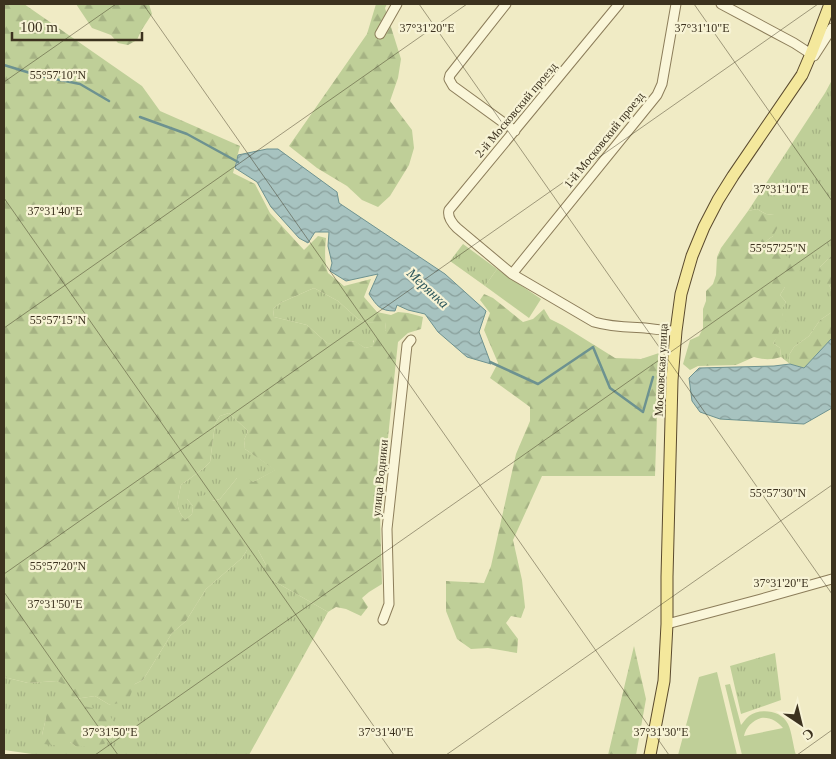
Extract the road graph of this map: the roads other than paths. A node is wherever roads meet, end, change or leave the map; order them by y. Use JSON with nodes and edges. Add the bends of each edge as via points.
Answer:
{"nodes":[{"id":1,"x":397,"y":4,"type":"edge"},
{"id":2,"x":506,"y":4,"type":"edge"},
{"id":3,"x":619,"y":4,"type":"edge"},
{"id":4,"x":676,"y":4,"type":"edge"},
{"id":5,"x":722,"y":4,"type":"edge"},
{"id":6,"x":830,"y":4,"type":"edge"},
{"id":7,"x":832,"y":28,"type":"edge"},
{"id":8,"x":380,"y":34,"type":"dead end"},
{"id":9,"x":812,"y":54,"type":"junction"},
{"id":10,"x":802,"y":75,"type":"junction"},
{"id":11,"x":514,"y":131,"type":"junction"},
{"id":12,"x":512,"y":274,"type":"junction"},
{"id":13,"x":676,"y":331,"type":"junction"},
{"id":14,"x":411,"y":340,"type":"dead end"},
{"id":15,"x":832,"y":579,"type":"edge"},
{"id":16,"x":383,"y":620,"type":"dead end"},
{"id":17,"x":668,"y":624,"type":"junction"},
{"id":18,"x":650,"y":755,"type":"edge"}],
"edges":[{"from":1,"to":8,"type":"street"},
{"from":2,"to":11,"type":"street","via":[[449,79],[453,86]]},
{"from":3,"to":11,"type":"street","name":"2-й Московский проезд"},
{"from":4,"to":12,"type":"street","name":"1-й Московский проезд","via":[[662,84],[657,95]]},
{"from":5,"to":9,"type":"street"},
{"from":6,"to":9,"type":"main road"},
{"from":7,"to":10,"type":"street","name":"Московская улица"},
{"from":9,"to":10,"type":"main road"},
{"from":10,"to":13,"type":"main road","name":"Московская улица","via":[[733,176],[704,227],[681,294]]},
{"from":11,"to":12,"type":"street","name":"2-й Московский проезд","via":[[449,210],[448,216]]},
{"from":12,"to":13,"type":"street","name":"2-й Московский проезд","via":[[594,322],[607,326]]},
{"from":13,"to":17,"type":"main road","name":"Московская улица","via":[[672,380]]},
{"from":14,"to":16,"type":"street","name":"улица Водники","via":[[407,346],[387,528],[389,604]]},
{"from":15,"to":17,"type":"street"},
{"from":17,"to":18,"type":"main road","name":"Московская улица","via":[[664,681]]}]}
